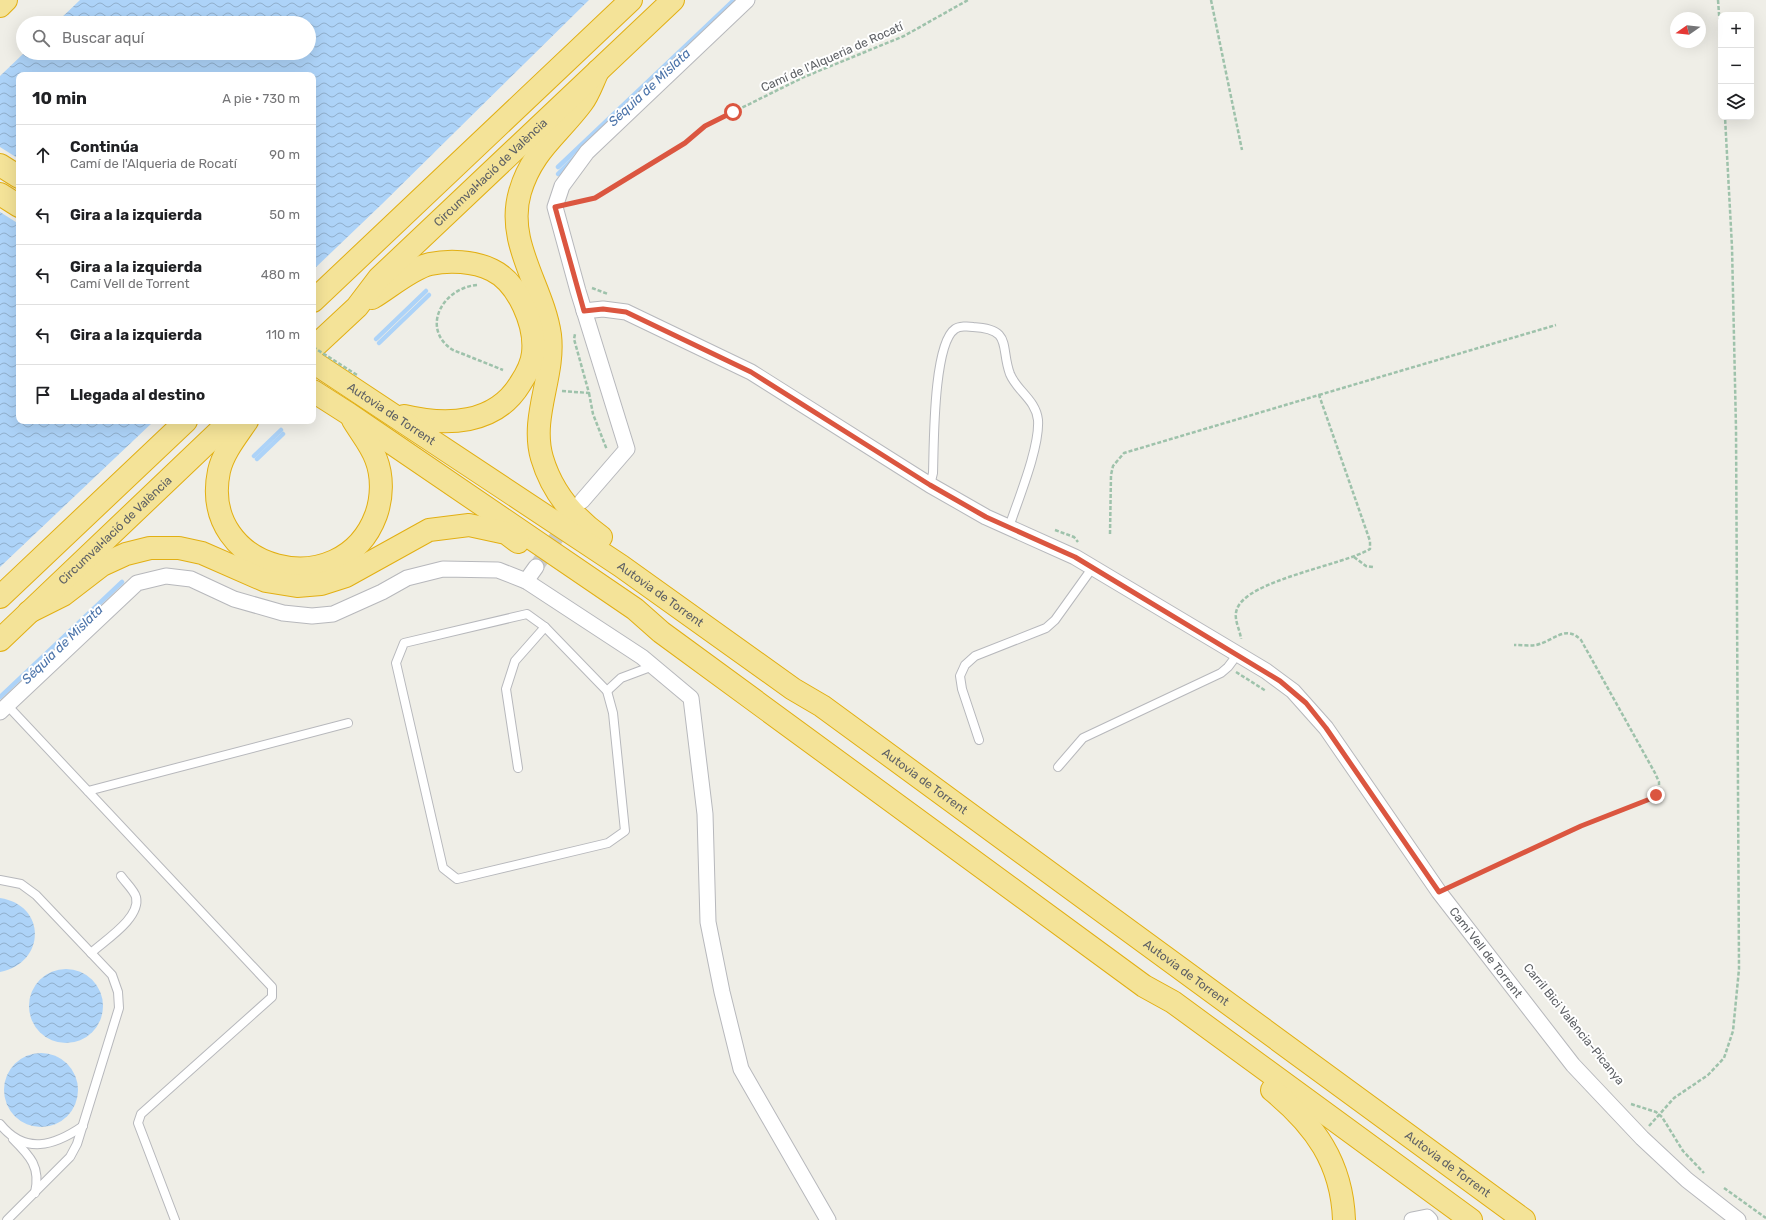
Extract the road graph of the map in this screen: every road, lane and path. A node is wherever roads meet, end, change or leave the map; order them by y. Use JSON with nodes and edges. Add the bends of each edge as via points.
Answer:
{"nodes":[{"id":1,"x":6,"y":0,"type":"edge"},
{"id":2,"x":632,"y":0,"type":"edge"},
{"id":3,"x":673,"y":0,"type":"edge"},
{"id":4,"x":747,"y":0,"type":"edge"},
{"id":5,"x":968,"y":0,"type":"edge"},
{"id":6,"x":1211,"y":0,"type":"edge"},
{"id":7,"x":1718,"y":0,"type":"edge"},
{"id":8,"x":0,"y":6,"type":"edge"},
{"id":9,"x":1719,"y":12,"type":"edge"},
{"id":10,"x":598,"y":71,"type":"junction"},
{"id":11,"x":1725,"y":120,"type":"edge"},
{"id":12,"x":1242,"y":150,"type":"dead end"},
{"id":13,"x":0,"y":165,"type":"edge"},
{"id":14,"x":16,"y":175,"type":"edge"},
{"id":15,"x":0,"y":194,"type":"edge"},
{"id":16,"x":16,"y":204,"type":"edge"},
{"id":17,"x":555,"y":207,"type":"junction"},
{"id":18,"x":479,"y":284,"type":"dead end"},
{"id":19,"x":316,"y":298,"type":"edge"},
{"id":20,"x":357,"y":307,"type":"junction"},
{"id":21,"x":584,"y":311,"type":"junction"},
{"id":22,"x":1556,"y":325,"type":"dead end"},
{"id":23,"x":576,"y":328,"type":"dead end"},
{"id":24,"x":316,"y":345,"type":"edge"},
{"id":25,"x":316,"y":350,"type":"edge"},
{"id":26,"x":316,"y":363,"type":"edge"},
{"id":27,"x":503,"y":370,"type":"dead end"},
{"id":28,"x":356,"y":379,"type":"junction"},
{"id":29,"x":557,"y":391,"type":"dead end"},
{"id":30,"x":589,"y":393,"type":"junction"},
{"id":31,"x":1319,"y":395,"type":"junction"},
{"id":32,"x":321,"y":397,"type":"edge"},
{"id":33,"x":393,"y":413,"type":"junction"},
{"id":34,"x":349,"y":414,"type":"junction"},
{"id":35,"x":183,"y":424,"type":"edge"},
{"id":36,"x":227,"y":424,"type":"edge"},
{"id":37,"x":245,"y":424,"type":"edge"},
{"id":38,"x":608,"y":454,"type":"dead end"},
{"id":39,"x":930,"y":485,"type":"junction"},
{"id":40,"x":582,"y":501,"type":"dead end"},
{"id":41,"x":1009,"y":527,"type":"junction"},
{"id":42,"x":1110,"y":534,"type":"dead end"},
{"id":43,"x":1354,"y":557,"type":"junction"},
{"id":44,"x":536,"y":567,"type":"tunnel mouth"},
{"id":45,"x":1093,"y":567,"type":"junction"},
{"id":46,"x":1373,"y":567,"type":"dead end"},
{"id":47,"x":526,"y":581,"type":"junction"},
{"id":48,"x":0,"y":597,"type":"edge"},
{"id":49,"x":29,"y":612,"type":"junction"},
{"id":50,"x":545,"y":626,"type":"junction"},
{"id":51,"x":661,"y":632,"type":"junction"},
{"id":52,"x":0,"y":640,"type":"edge"},
{"id":53,"x":1514,"y":645,"type":"dead end"},
{"id":54,"x":1237,"y":655,"type":"junction"},
{"id":55,"x":653,"y":666,"type":"junction"},
{"id":56,"x":1235,"y":672,"type":"dead end"},
{"id":57,"x":607,"y":691,"type":"junction"},
{"id":58,"x":1268,"y":692,"type":"dead end"},
{"id":59,"x":822,"y":706,"type":"junction"},
{"id":60,"x":3,"y":708,"type":"edge"},
{"id":61,"x":348,"y":723,"type":"dead end"},
{"id":62,"x":979,"y":740,"type":"dead end"},
{"id":63,"x":1058,"y":767,"type":"dead end"},
{"id":64,"x":518,"y":768,"type":"dead end"},
{"id":65,"x":88,"y":791,"type":"junction"},
{"id":66,"x":121,"y":876,"type":"dead end"},
{"id":67,"x":1449,"y":879,"type":"dead end"},
{"id":68,"x":0,"y":880,"type":"edge"},
{"id":69,"x":1454,"y":885,"type":"junction"},
{"id":70,"x":1458,"y":891,"type":"dead end"},
{"id":71,"x":1439,"y":892,"type":"junction"},
{"id":72,"x":91,"y":953,"type":"junction"},
{"id":73,"x":1144,"y":986,"type":"junction"},
{"id":74,"x":1626,"y":1101,"type":"dead end"},
{"id":75,"x":1658,"y":1114,"type":"junction"},
{"id":76,"x":0,"y":1124,"type":"edge"},
{"id":77,"x":83,"y":1126,"type":"junction"},
{"id":78,"x":9,"y":1136,"type":"junction"},
{"id":79,"x":1642,"y":1138,"type":"junction"},
{"id":80,"x":1707,"y":1175,"type":"dead end"},
{"id":81,"x":1722,"y":1187,"type":"dead end"},
{"id":82,"x":35,"y":1193,"type":"junction"},
{"id":83,"x":1766,"y":1218,"type":"edge"},
{"id":84,"x":7,"y":1220,"type":"edge"},
{"id":85,"x":175,"y":1220,"type":"edge"},
{"id":86,"x":828,"y":1220,"type":"edge"},
{"id":87,"x":1344,"y":1220,"type":"edge"},
{"id":88,"x":1412,"y":1220,"type":"edge"},
{"id":89,"x":1430,"y":1220,"type":"edge"},
{"id":90,"x":1470,"y":1220,"type":"edge"},
{"id":91,"x":1524,"y":1220,"type":"edge"},
{"id":92,"x":1738,"y":1220,"type":"edge"}],
"edges":[{"from":1,"to":8,"type":"highway"},
{"from":2,"to":19,"type":"highway"},
{"from":3,"to":10,"type":"highway","name":"Circumval·lació de València"},
{"from":4,"to":17,"type":"street","via":[[587,152],[562,186]]},
{"from":5,"to":17,"type":"path","name":"Camí de l'Alqueria de Rocatí","via":[[904,36],[804,77],[705,126],[685,143],[595,198]]},
{"from":6,"to":12,"type":"path"},
{"from":7,"to":9,"type":"path"},
{"from":10,"to":20,"type":"highway","name":"Circumval·lació de València","via":[[379,278]]},
{"from":10,"to":59,"type":"highway","via":[[583,102],[547,142],[529,167],[519,193],[517,222],[521,250],[543,306],[550,335],[540,424],[542,458],[565,505],[582,523],[798,678]]},
{"from":11,"to":75,"type":"path","via":[[1732,247],[1736,428],[1739,969],[1733,1031],[1724,1058],[1708,1075],[1674,1098]]},
{"from":13,"to":14,"type":"highway"},
{"from":15,"to":16,"type":"highway"},
{"from":17,"to":21,"type":"street"},
{"from":18,"to":27,"type":"path","via":[[450,295],[441,305],[438,330],[446,346]]},
{"from":20,"to":24,"type":"highway","name":"Circumval·lació de València"},
{"from":20,"to":33,"type":"highway","via":[[428,264],[450,262],[472,264],[493,270],[519,297],[528,315],[533,354],[524,379],[516,392],[501,406],[471,420],[447,422],[424,421]]},
{"from":21,"to":39,"type":"street","name":"Camí Vell de Torrent","via":[[603,309],[626,312],[751,372]]},
{"from":21,"to":40,"type":"street","via":[[628,449]]},
{"from":22,"to":31,"type":"path"},
{"from":23,"to":30,"type":"path","via":[[574,339]]},
{"from":25,"to":28,"type":"path","bridge":true},
{"from":26,"to":28,"type":"highway","name":"Autovia de Torrent"},
{"from":28,"to":33,"type":"highway","name":"Autovia de Torrent"},
{"from":29,"to":30,"type":"path"},
{"from":30,"to":38,"type":"path","via":[[593,414]]},
{"from":31,"to":42,"type":"path","via":[[1124,453],[1113,466],[1111,475]]},
{"from":31,"to":43,"type":"path","via":[[1370,541],[1370,549]]},
{"from":32,"to":34,"type":"highway","name":"Autovia de Torrent"},
{"from":33,"to":59,"type":"highway","name":"Autovia de Torrent","via":[[621,566],[793,689]]},
{"from":34,"to":37,"type":"highway","via":[[376,459],[380,479],[380,502],[362,541],[345,556],[305,569],[282,567],[260,561],[228,532],[220,515],[217,496],[220,470],[229,447]]},
{"from":34,"to":51,"type":"highway","name":"Autovia de Torrent","via":[[635,609]]},
{"from":35,"to":48,"type":"highway"},
{"from":36,"to":49,"type":"highway","name":"Circumval·lació de València"},
{"from":39,"to":41,"type":"street","name":"Camí Vell de Torrent"},
{"from":39,"to":41,"type":"lane","via":[[933,473],[939,368],[947,339],[955,329],[968,326],[995,331],[1003,341],[1010,373],[1016,385],[1032,402],[1038,419],[1037,440]]},
{"from":41,"to":45,"type":"street","name":"Camí Vell de Torrent"},
{"from":43,"to":46,"type":"path","via":[[1366,566]]},
{"from":43,"to":54,"type":"path","via":[[1287,577],[1244,599],[1236,611],[1241,641]]},
{"from":44,"to":47,"type":"street"},
{"from":45,"to":54,"type":"street","name":"Camí Vell de Torrent"},
{"from":45,"to":62,"type":"lane","via":[[1055,620],[1046,628],[976,656],[965,665],[960,676],[962,690]]},
{"from":47,"to":55,"type":"street"},
{"from":47,"to":60,"type":"street","via":[[498,570],[443,568],[407,578],[333,614],[312,616],[283,613],[248,603],[190,579],[166,576],[137,583]]},
{"from":49,"to":51,"type":"highway","via":[[63,595],[102,565],[126,554],[150,548],[179,548],[202,553],[266,581],[297,586],[322,584],[346,576],[429,530],[469,525],[506,533],[629,619]]},
{"from":49,"to":52,"type":"highway","name":"Circumval·lació de València"},
{"from":50,"to":57,"type":"lane"},
{"from":50,"to":57,"type":"lane","via":[[527,614],[404,643],[396,663],[443,868],[458,879],[608,843],[625,831],[613,713]]},
{"from":50,"to":64,"type":"lane","via":[[515,660],[506,689]]},
{"from":51,"to":73,"type":"highway","name":"Autovia de Torrent"},
{"from":53,"to":69,"type":"path","via":[[1536,645],[1568,632],[1581,640],[1655,773],[1659,790],[1650,799],[1581,826]]},
{"from":54,"to":63,"type":"lane","via":[[1221,674],[1083,738]]},
{"from":54,"to":71,"type":"street","name":"Camí Vell de Torrent","via":[[1280,681],[1306,703]]},
{"from":55,"to":57,"type":"lane","via":[[621,678]]},
{"from":55,"to":86,"type":"street","via":[[691,698],[705,814],[708,922],[741,1069]]},
{"from":56,"to":58,"type":"path"},
{"from":59,"to":91,"type":"highway","name":"Autovia de Torrent"},
{"from":60,"to":65,"type":"lane"},
{"from":61,"to":65,"type":"lane"},
{"from":65,"to":85,"type":"lane","via":[[272,987],[272,997],[141,1114],[138,1123]]},
{"from":66,"to":72,"type":"lane","via":[[135,895],[137,905],[132,916]]},
{"from":67,"to":69,"type":"path"},
{"from":68,"to":72,"type":"lane","via":[[21,884],[36,895]]},
{"from":69,"to":70,"type":"path"},
{"from":69,"to":71,"type":"path"},
{"from":71,"to":79,"type":"street","name":"Camí Vell de Torrent","via":[[1573,1065]]},
{"from":72,"to":77,"type":"lane","via":[[112,975],[118,992],[119,1008]]},
{"from":73,"to":87,"type":"highway","via":[[1167,1013],[1263,1084],[1309,1125],[1327,1150],[1338,1177],[1344,1204]]},
{"from":73,"to":90,"type":"highway","name":"Autovia de Torrent","via":[[1173,1002]]},
{"from":74,"to":75,"type":"path","name":"Carril Bici València-Picanya"},
{"from":75,"to":79,"type":"path"},
{"from":75,"to":80,"type":"path","name":"Carril Bici València-Picanya","via":[[1683,1151]]},
{"from":76,"to":78,"type":"lane"},
{"from":77,"to":78,"type":"lane","via":[[66,1137],[39,1144]]},
{"from":77,"to":82,"type":"lane","via":[[70,1157]]},
{"from":78,"to":82,"type":"lane","via":[[33,1161],[37,1170]]},
{"from":79,"to":92,"type":"street","name":"Camí Vell de Torrent","via":[[1687,1180]]},
{"from":81,"to":83,"type":"path"},
{"from":82,"to":84,"type":"lane"},
{"from":88,"to":89,"type":"street","via":[[1427,1217]]}]}
